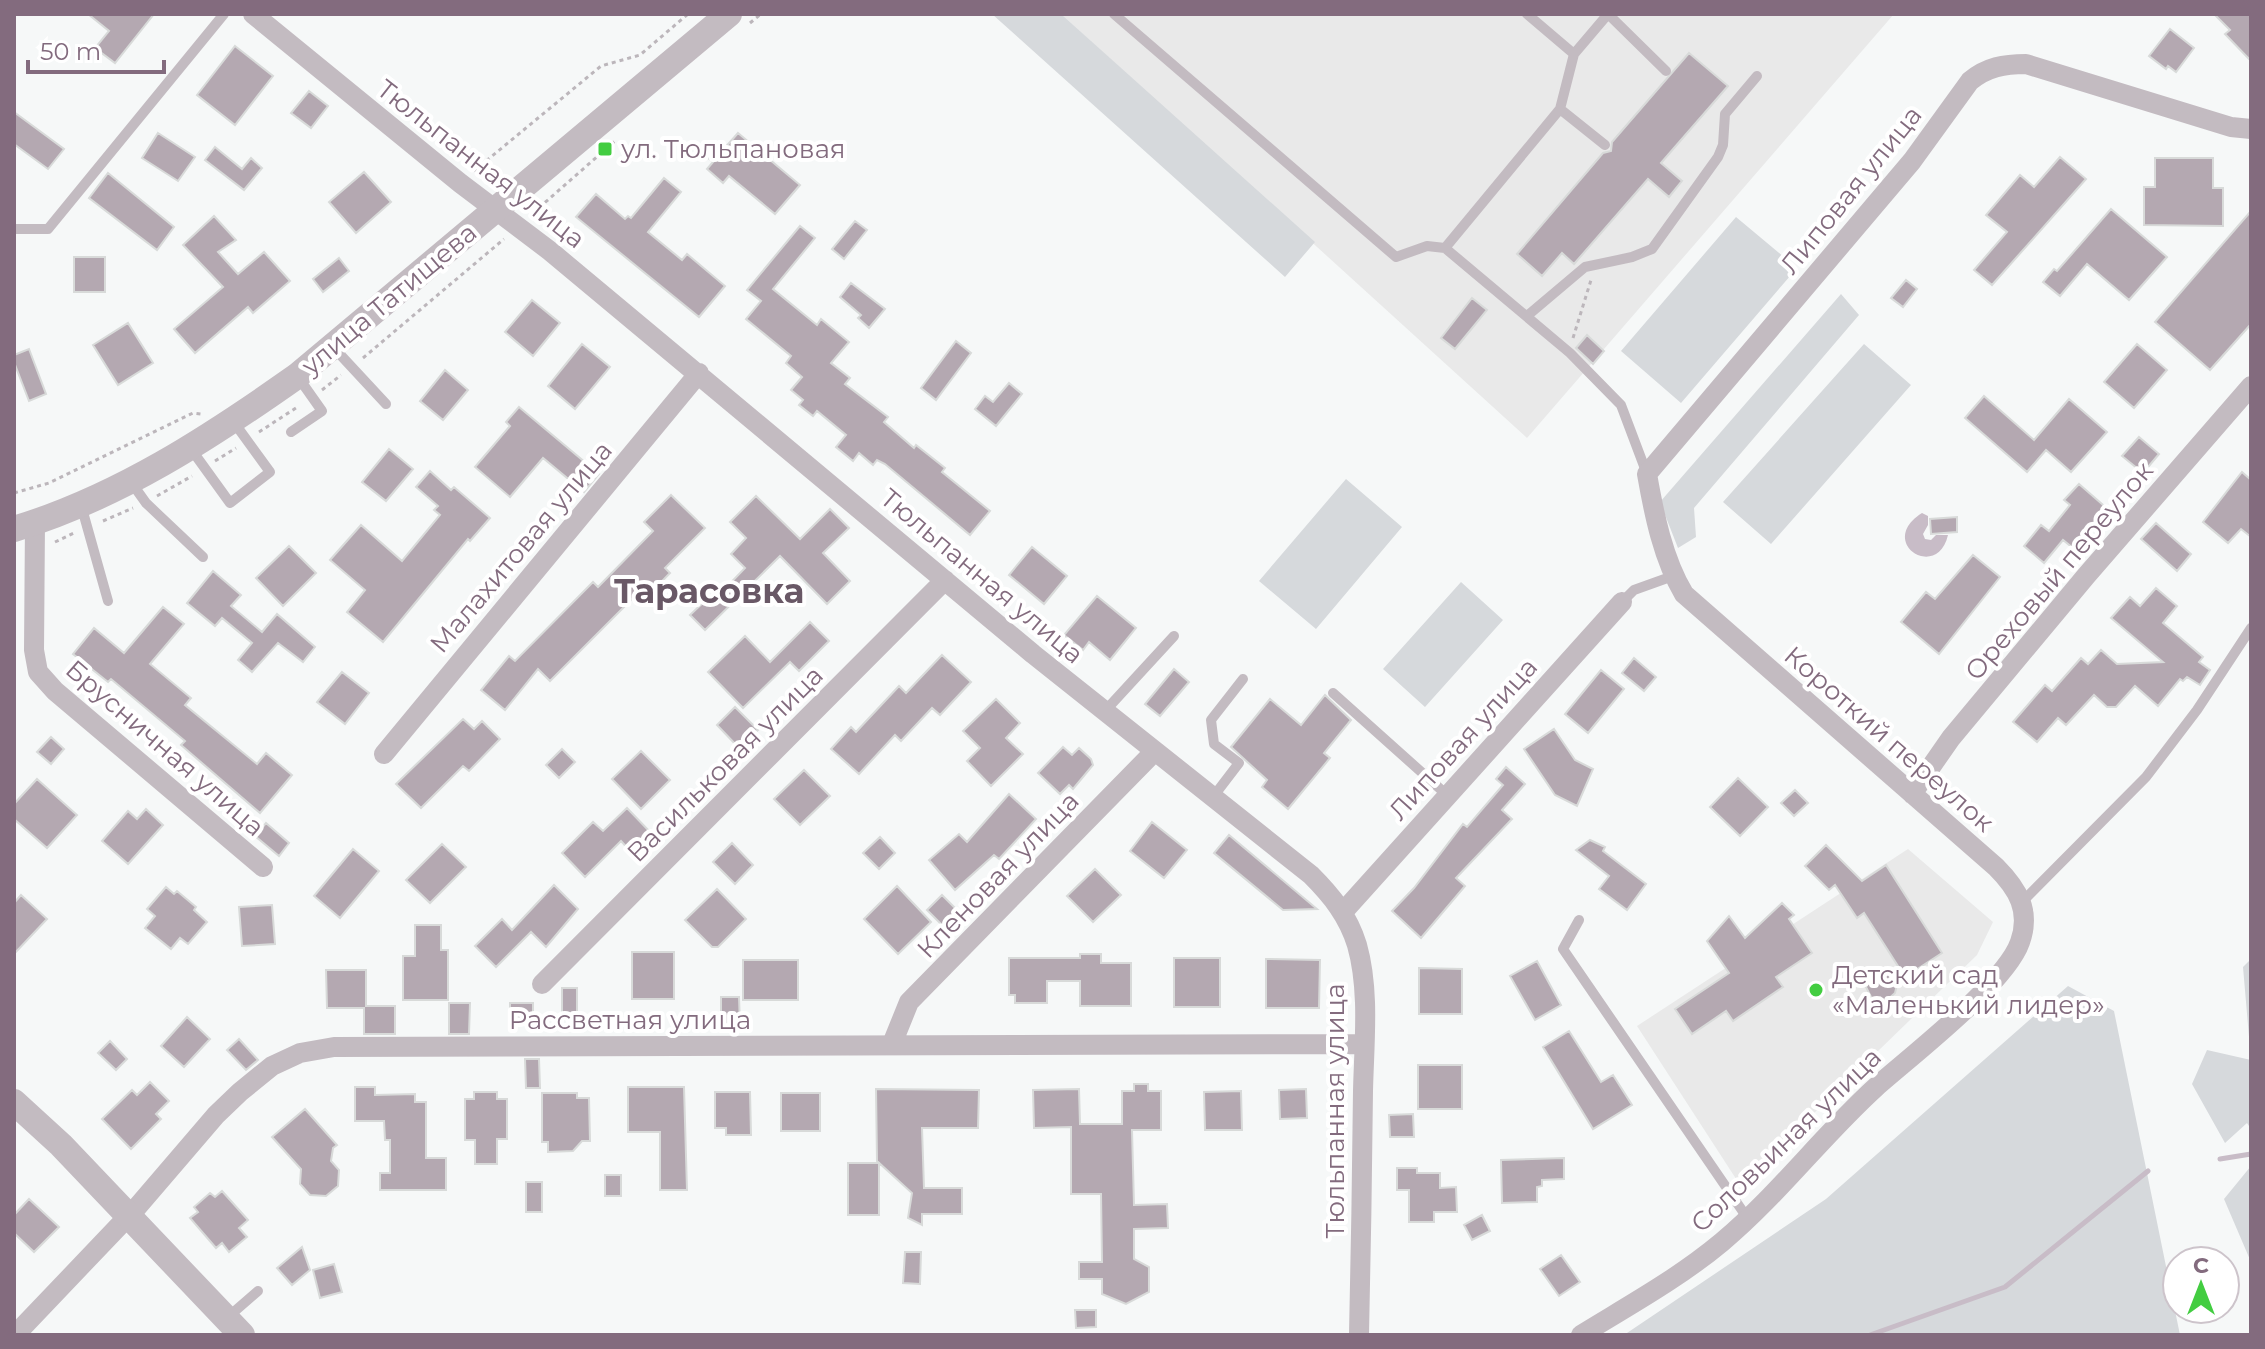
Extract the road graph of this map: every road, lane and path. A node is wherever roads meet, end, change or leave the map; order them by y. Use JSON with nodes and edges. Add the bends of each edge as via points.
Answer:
{"nodes":[{"id":1,"x":224,"y":14,"type":"edge"},
{"id":2,"x":253,"y":14,"type":"edge"},
{"id":3,"x":688,"y":14,"type":"edge"},
{"id":4,"x":729,"y":14,"type":"edge"},
{"id":5,"x":1114,"y":14,"type":"edge"},
{"id":6,"x":1527,"y":14,"type":"edge"},
{"id":7,"x":1608,"y":14,"type":"edge"},
{"id":8,"x":1574,"y":54,"type":"junction"},
{"id":9,"x":1666,"y":71,"type":"dead end"},
{"id":10,"x":1757,"y":76,"type":"dead end"},
{"id":11,"x":1560,"y":109,"type":"junction"},
{"id":12,"x":2251,"y":129,"type":"edge"},
{"id":13,"x":1605,"y":145,"type":"dead end"},
{"id":14,"x":460,"y":183,"type":"junction"},
{"id":15,"x":496,"y":210,"type":"junction"},
{"id":16,"x":14,"y":229,"type":"edge"},
{"id":17,"x":1445,"y":248,"type":"junction"},
{"id":18,"x":1598,"y":262,"type":"junction"},
{"id":19,"x":1527,"y":316,"type":"junction"},
{"id":20,"x":333,"y":347,"type":"junction"},
{"id":21,"x":1570,"y":353,"type":"junction"},
{"id":22,"x":699,"y":373,"type":"junction"},
{"id":23,"x":297,"y":376,"type":"junction"},
{"id":24,"x":2251,"y":386,"type":"edge"},
{"id":25,"x":386,"y":404,"type":"dead end"},
{"id":26,"x":204,"y":414,"type":"dead end"},
{"id":27,"x":233,"y":421,"type":"junction"},
{"id":28,"x":291,"y":432,"type":"dead end"},
{"id":29,"x":190,"y":448,"type":"junction"},
{"id":30,"x":1647,"y":474,"type":"junction"},
{"id":31,"x":131,"y":482,"type":"junction"},
{"id":32,"x":14,"y":493,"type":"edge"},
{"id":33,"x":81,"y":505,"type":"junction"},
{"id":34,"x":24,"y":526,"type":"edge"},
{"id":35,"x":203,"y":557,"type":"dead end"},
{"id":36,"x":1673,"y":576,"type":"junction"},
{"id":37,"x":945,"y":580,"type":"junction"},
{"id":38,"x":108,"y":601,"type":"dead end"},
{"id":39,"x":1622,"y":602,"type":"joint"},
{"id":40,"x":2251,"y":628,"type":"edge"},
{"id":41,"x":1174,"y":636,"type":"dead end"},
{"id":42,"x":1243,"y":679,"type":"dead end"},
{"id":43,"x":1333,"y":693,"type":"dead end"},
{"id":44,"x":1105,"y":711,"type":"junction"},
{"id":45,"x":1155,"y":751,"type":"junction"},
{"id":46,"x":384,"y":754,"type":"dead end"},
{"id":47,"x":1912,"y":794,"type":"junction"},
{"id":48,"x":1447,"y":795,"type":"junction"},
{"id":49,"x":1213,"y":797,"type":"junction"},
{"id":50,"x":263,"y":867,"type":"dead end"},
{"id":51,"x":2022,"y":902,"type":"junction"},
{"id":52,"x":1343,"y":912,"type":"junction"},
{"id":53,"x":1579,"y":920,"type":"dead end"},
{"id":54,"x":542,"y":984,"type":"dead end"},
{"id":55,"x":892,"y":1044,"type":"junction"},
{"id":56,"x":1364,"y":1044,"type":"junction"},
{"id":57,"x":14,"y":1102,"type":"edge"},
{"id":58,"x":129,"y":1215,"type":"junction"},
{"id":59,"x":1748,"y":1219,"type":"junction"},
{"id":60,"x":258,"y":1291,"type":"dead end"},
{"id":61,"x":234,"y":1327,"type":"edge"},
{"id":62,"x":15,"y":1335,"type":"edge"},
{"id":63,"x":1359,"y":1335,"type":"edge"},
{"id":64,"x":1581,"y":1335,"type":"edge"}],
"edges":[{"from":1,"to":16,"type":"lane","via":[[48,229]]},
{"from":2,"to":14,"type":"street","name":"Тюльпанная улица"},
{"from":3,"to":14,"type":"path","via":[[640,55],[601,66]]},
{"from":4,"to":15,"type":"street","name":"улица Татищева"},
{"from":5,"to":17,"type":"lane","via":[[1396,257],[1427,246]]},
{"from":6,"to":8,"type":"lane"},
{"from":7,"to":8,"type":"lane"},
{"from":7,"to":9,"type":"lane"},
{"from":8,"to":11,"type":"lane"},
{"from":10,"to":18,"type":"lane","via":[[1725,114],[1718,157],[1663,237],[1652,249],[1632,257]]},
{"from":11,"to":13,"type":"lane"},
{"from":11,"to":17,"type":"lane"},
{"from":12,"to":30,"type":"street","name":"Липовая улица","via":[[2026,64],[1981,72]]},
{"from":14,"to":15,"type":"street","name":"Тюльпанная улица"},
{"from":15,"to":20,"type":"street","name":"улица Татищева"},
{"from":15,"to":22,"type":"street","name":"Тюльпанная улица"},
{"from":17,"to":19,"type":"lane"},
{"from":18,"to":19,"type":"lane"},
{"from":18,"to":21,"type":"path"},
{"from":19,"to":21,"type":"lane"},
{"from":20,"to":23,"type":"street","name":"улица Татищева"},
{"from":20,"to":25,"type":"lane"},
{"from":21,"to":30,"type":"lane","via":[[1621,405]]},
{"from":22,"to":37,"type":"street","name":"Тюльпанная улица"},
{"from":22,"to":46,"type":"street","name":"Малахитовая улица"},
{"from":23,"to":27,"type":"street","name":"улица Татищева"},
{"from":23,"to":28,"type":"lane","via":[[322,411]]},
{"from":24,"to":47,"type":"street","name":"Ореховый переулок","via":[[1980,703]]},
{"from":26,"to":32,"type":"path","via":[[193,413],[49,483]]},
{"from":27,"to":29,"type":"street","name":"улица Татищева"},
{"from":27,"to":29,"type":"lane","via":[[270,472],[230,503]]},
{"from":29,"to":31,"type":"street","name":"улица Татищева"},
{"from":30,"to":36,"type":"street"},
{"from":31,"to":33,"type":"street","name":"улица Татищева"},
{"from":31,"to":35,"type":"lane"},
{"from":33,"to":34,"type":"street","name":"улица Татищева"},
{"from":33,"to":38,"type":"lane"},
{"from":34,"to":50,"type":"street","name":"Брусничная улица","via":[[38,672]]},
{"from":36,"to":39,"type":"lane","via":[[1634,590]]},
{"from":36,"to":47,"type":"street","name":"Короткий переулок","via":[[1702,613]]},
{"from":37,"to":44,"type":"street","name":"Тюльпанная улица"},
{"from":37,"to":54,"type":"street","name":"Васильковая улица"},
{"from":39,"to":48,"type":"street","name":"Липовая улица"},
{"from":40,"to":51,"type":"lane","via":[[2146,777]]},
{"from":41,"to":44,"type":"lane"},
{"from":42,"to":49,"type":"lane","via":[[1211,720],[1214,744],[1239,763]]},
{"from":43,"to":48,"type":"lane"},
{"from":44,"to":45,"type":"street","name":"Тюльпанная улица"},
{"from":45,"to":49,"type":"street","name":"Тюльпанная улица"},
{"from":45,"to":55,"type":"street","name":"Кленовая улица","via":[[909,1002]]},
{"from":47,"to":51,"type":"street","name":"Короткий переулок","via":[[1996,867]]},
{"from":48,"to":52,"type":"street","name":"Липовая улица"},
{"from":49,"to":52,"type":"street","name":"Тюльпанная улица","via":[[1311,875]]},
{"from":51,"to":59,"type":"street","name":"Соловьиная улица","via":[[2023,934],[2011,961],[1863,1099]]},
{"from":52,"to":56,"type":"street","name":"Тюльпанная улица","via":[[1362,969]]},
{"from":53,"to":59,"type":"lane","via":[[1563,949]]},
{"from":55,"to":56,"type":"street","name":"Рассветная улица"},
{"from":55,"to":58,"type":"street","name":"Рассветная улица","via":[[334,1047],[300,1053],[272,1066],[240,1092]]},
{"from":56,"to":63,"type":"street","name":"Тюльпанная улица"},
{"from":57,"to":58,"type":"street"},
{"from":58,"to":61,"type":"street"},
{"from":58,"to":62,"type":"street","name":"Рассветная улица"},
{"from":59,"to":64,"type":"street","name":"Соловьиная улица","via":[[1694,1263]]},
{"from":60,"to":61,"type":"lane"}]}
